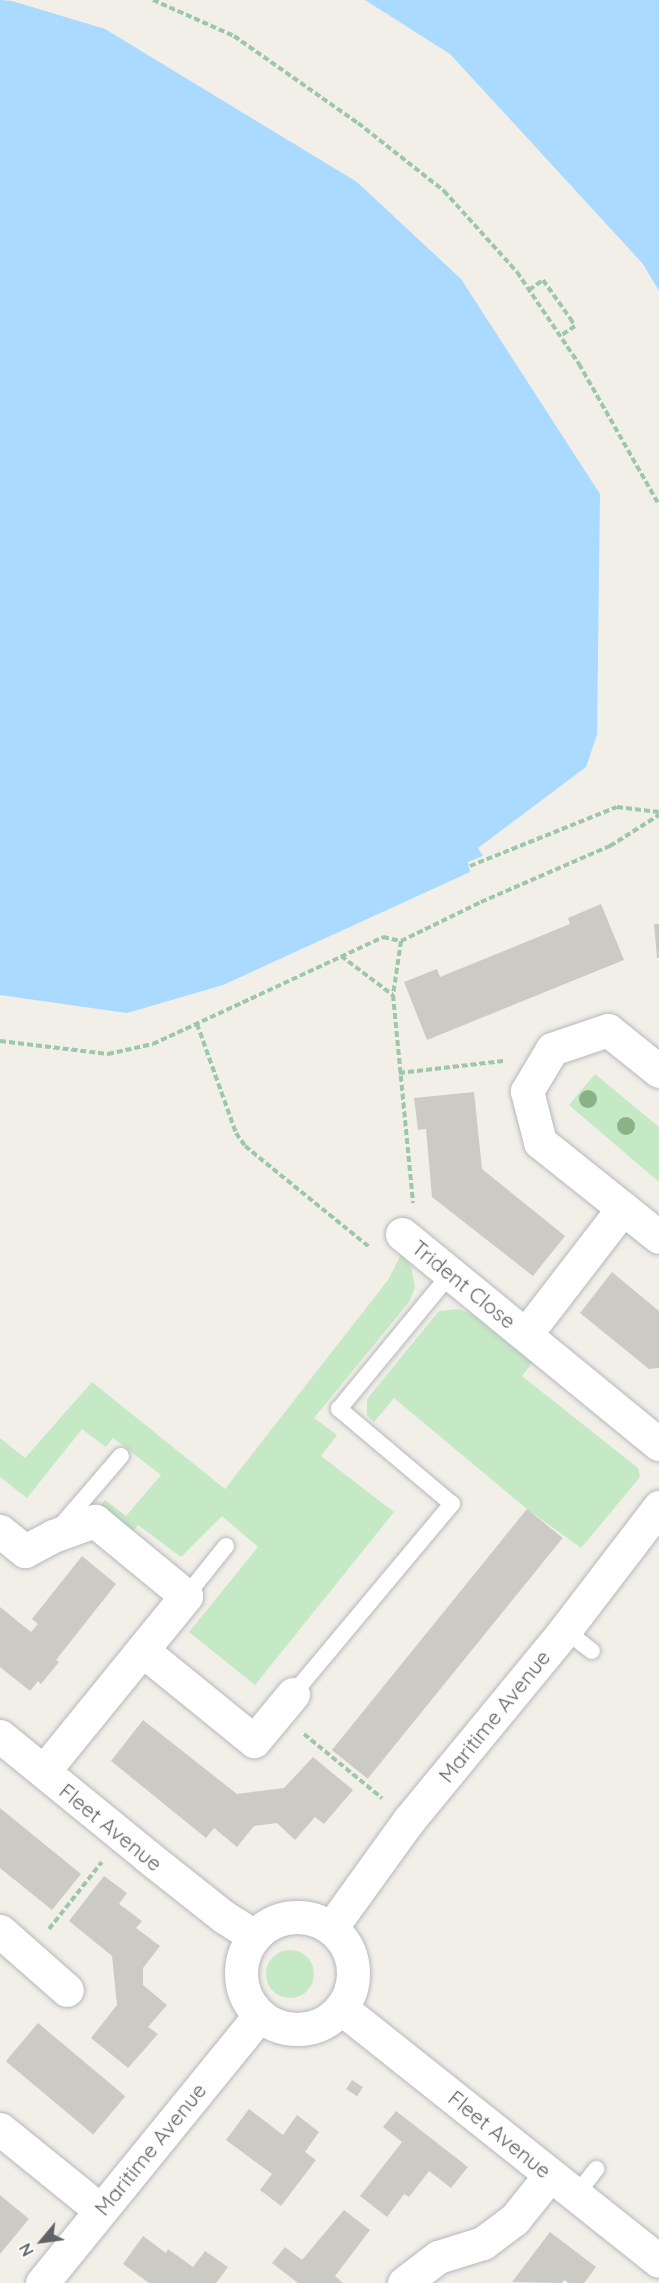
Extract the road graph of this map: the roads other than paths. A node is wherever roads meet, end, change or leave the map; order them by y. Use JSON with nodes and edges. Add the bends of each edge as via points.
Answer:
{"nodes":[{"id":1,"x":659,"y":1071,"type":"edge"},
{"id":2,"x":623,"y":1208,"type":"junction"},
{"id":3,"x":402,"y":1234,"type":"road end"},
{"id":4,"x":659,"y":1237,"type":"edge"},
{"id":5,"x":451,"y":1273,"type":"junction"},
{"id":6,"x":526,"y":1334,"type":"junction"},
{"id":7,"x":659,"y":1444,"type":"edge"},
{"id":8,"x":121,"y":1456,"type":"dead end"},
{"id":9,"x":659,"y":1507,"type":"edge"},
{"id":10,"x":0,"y":1531,"type":"edge"},
{"id":11,"x":53,"y":1536,"type":"junction"},
{"id":12,"x":226,"y":1546,"type":"dead end"},
{"id":13,"x":186,"y":1596,"type":"junction"},
{"id":14,"x":565,"y":1630,"type":"junction"},
{"id":15,"x":142,"y":1650,"type":"junction"},
{"id":16,"x":592,"y":1651,"type":"dead end"},
{"id":17,"x":286,"y":1703,"type":"joint"},
{"id":18,"x":0,"y":1736,"type":"edge"},
{"id":19,"x":44,"y":1771,"type":"junction"},
{"id":20,"x":331,"y":1928,"type":"junction"},
{"id":21,"x":0,"y":1931,"type":"edge"},
{"id":22,"x":254,"y":1936,"type":"junction"},
{"id":23,"x":67,"y":1990,"type":"dead end"},
{"id":24,"x":341,"y":2008,"type":"junction"},
{"id":25,"x":259,"y":2016,"type":"junction"},
{"id":26,"x":0,"y":2129,"type":"edge"},
{"id":27,"x":596,"y":2169,"type":"dead end"},
{"id":28,"x":550,"y":2175,"type":"junction"},
{"id":29,"x":576,"y":2195,"type":"junction"},
{"id":30,"x":100,"y":2210,"type":"junction"},
{"id":31,"x":659,"y":2261,"type":"edge"},
{"id":32,"x":42,"y":2283,"type":"edge"},
{"id":33,"x":404,"y":2283,"type":"edge"}],
"edges":[{"from":1,"to":2,"type":"street","via":[[608,1030],[552,1048],[527,1091],[540,1142]]},
{"from":2,"to":4,"type":"street"},
{"from":2,"to":6,"type":"street","name":"Trident Close"},
{"from":3,"to":5,"type":"street","name":"Trident Close"},
{"from":5,"to":6,"type":"street","name":"Trident Close"},
{"from":5,"to":17,"type":"lane","via":[[339,1409],[452,1504]]},
{"from":6,"to":7,"type":"street","name":"Trident Close"},
{"from":8,"to":11,"type":"lane"},
{"from":9,"to":14,"type":"street","name":"Maritime Avenue"},
{"from":10,"to":11,"type":"street","via":[[25,1551]]},
{"from":11,"to":13,"type":"street","via":[[95,1521]]},
{"from":12,"to":13,"type":"lane"},
{"from":13,"to":15,"type":"street"},
{"from":14,"to":16,"type":"lane"},
{"from":14,"to":20,"type":"street","name":"Maritime Avenue","via":[[409,1820]]},
{"from":15,"to":17,"type":"street","via":[[254,1742]]},
{"from":15,"to":19,"type":"street"},
{"from":18,"to":19,"type":"street","name":"Fleet Avenue"},
{"from":19,"to":22,"type":"street","name":"Fleet Avenue","via":[[224,1917]]},
{"from":20,"to":22,"type":"street","via":[[316,1920],[282,1918]]},
{"from":20,"to":24,"type":"street","via":[[351,1957],[352,1984]]},
{"from":21,"to":23,"type":"street"},
{"from":22,"to":25,"type":"street","via":[[240,1968],[248,2002]]},
{"from":24,"to":25,"type":"street","via":[[320,2024],[293,2030]]},
{"from":24,"to":28,"type":"street","name":"Fleet Avenue"},
{"from":25,"to":30,"type":"street","name":"Maritime Avenue"},
{"from":26,"to":30,"type":"street"},
{"from":27,"to":29,"type":"lane"},
{"from":28,"to":29,"type":"street","name":"Fleet Avenue"},
{"from":28,"to":33,"type":"street","via":[[514,2220],[483,2243],[438,2258]]},
{"from":29,"to":31,"type":"street","name":"Fleet Avenue"},
{"from":30,"to":32,"type":"street","name":"Maritime Avenue"}]}
